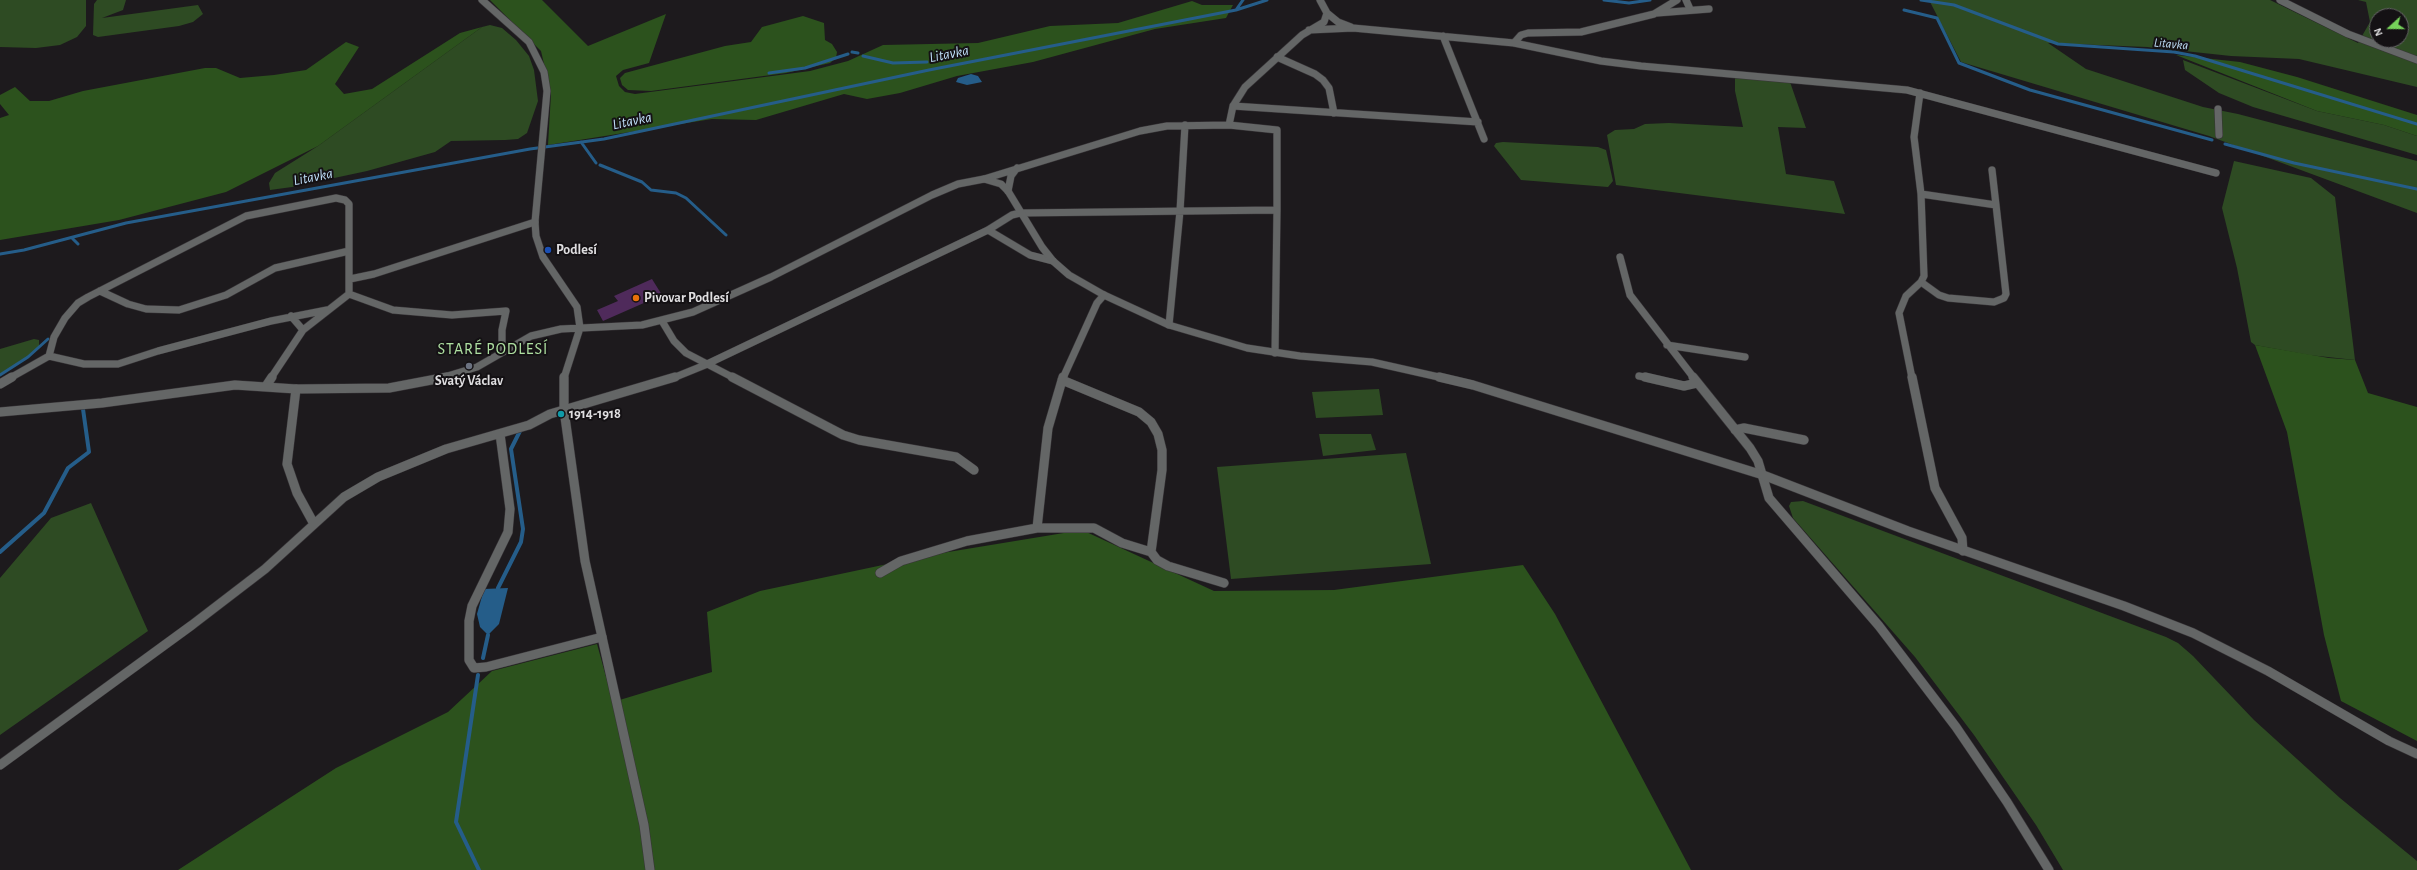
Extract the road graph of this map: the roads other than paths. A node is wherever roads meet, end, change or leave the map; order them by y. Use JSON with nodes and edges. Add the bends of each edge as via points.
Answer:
{"nodes":[{"id":1,"x":482,"y":0,"type":"edge"},
{"id":2,"x":1320,"y":0,"type":"edge"},
{"id":3,"x":1677,"y":0,"type":"edge"},
{"id":4,"x":1686,"y":0,"type":"edge"},
{"id":5,"x":2280,"y":0,"type":"edge"},
{"id":6,"x":1690,"y":9,"type":"junction"},
{"id":7,"x":1709,"y":9,"type":"dead end"},
{"id":8,"x":1327,"y":13,"type":"junction"},
{"id":9,"x":1654,"y":14,"type":"junction"},
{"id":10,"x":1353,"y":28,"type":"junction"},
{"id":11,"x":1310,"y":30,"type":"junction"},
{"id":12,"x":1443,"y":36,"type":"junction"},
{"id":13,"x":1514,"y":43,"type":"junction"},
{"id":14,"x":1277,"y":57,"type":"junction"},
{"id":15,"x":2417,"y":60,"type":"edge"},
{"id":16,"x":1920,"y":93,"type":"junction"},
{"id":17,"x":1234,"y":106,"type":"junction"},
{"id":18,"x":2218,"y":109,"type":"dead end"},
{"id":19,"x":1334,"y":113,"type":"junction"},
{"id":20,"x":1478,"y":122,"type":"junction"},
{"id":21,"x":1185,"y":125,"type":"junction"},
{"id":22,"x":1229,"y":125,"type":"junction"},
{"id":23,"x":2219,"y":134,"type":"dead end"},
{"id":24,"x":1484,"y":139,"type":"dead end"},
{"id":25,"x":1018,"y":168,"type":"junction"},
{"id":26,"x":1992,"y":170,"type":"dead end"},
{"id":27,"x":2216,"y":173,"type":"dead end"},
{"id":28,"x":984,"y":179,"type":"junction"},
{"id":29,"x":1008,"y":191,"type":"junction"},
{"id":30,"x":1921,"y":194,"type":"junction"},
{"id":31,"x":1996,"y":205,"type":"junction"},
{"id":32,"x":1277,"y":210,"type":"junction"},
{"id":33,"x":1180,"y":211,"type":"junction"},
{"id":34,"x":1020,"y":213,"type":"junction"},
{"id":35,"x":535,"y":222,"type":"junction"},
{"id":36,"x":988,"y":230,"type":"junction"},
{"id":37,"x":349,"y":251,"type":"junction"},
{"id":38,"x":1620,"y":257,"type":"dead end"},
{"id":39,"x":1053,"y":261,"type":"junction"},
{"id":40,"x":350,"y":279,"type":"junction"},
{"id":41,"x":1921,"y":282,"type":"junction"},
{"id":42,"x":100,"y":291,"type":"junction"},
{"id":43,"x":349,"y":294,"type":"junction"},
{"id":44,"x":1104,"y":295,"type":"junction"},
{"id":45,"x":327,"y":310,"type":"junction"},
{"id":46,"x":291,"y":316,"type":"junction"},
{"id":47,"x":662,"y":321,"type":"junction"},
{"id":48,"x":1169,"y":325,"type":"junction"},
{"id":49,"x":580,"y":328,"type":"junction"},
{"id":50,"x":303,"y":330,"type":"junction"},
{"id":51,"x":1667,"y":345,"type":"junction"},
{"id":52,"x":502,"y":351,"type":"junction"},
{"id":53,"x":1275,"y":353,"type":"junction"},
{"id":54,"x":49,"y":356,"type":"junction"},
{"id":55,"x":1745,"y":357,"type":"dead end"},
{"id":56,"x":705,"y":365,"type":"junction"},
{"id":57,"x":1639,"y":376,"type":"dead end"},
{"id":58,"x":1062,"y":380,"type":"junction"},
{"id":59,"x":1697,"y":383,"type":"junction"},
{"id":60,"x":0,"y":384,"type":"edge"},
{"id":61,"x":266,"y":386,"type":"junction"},
{"id":62,"x":296,"y":389,"type":"junction"},
{"id":63,"x":564,"y":410,"type":"junction"},
{"id":64,"x":0,"y":412,"type":"edge"},
{"id":65,"x":1735,"y":430,"type":"junction"},
{"id":66,"x":500,"y":434,"type":"junction"},
{"id":67,"x":1804,"y":440,"type":"dead end"},
{"id":68,"x":974,"y":470,"type":"dead end"},
{"id":69,"x":1763,"y":475,"type":"junction"},
{"id":70,"x":314,"y":524,"type":"junction"},
{"id":71,"x":1037,"y":528,"type":"junction"},
{"id":72,"x":1963,"y":551,"type":"junction"},
{"id":73,"x":1152,"y":552,"type":"junction"},
{"id":74,"x":880,"y":573,"type":"dead end"},
{"id":75,"x":1224,"y":583,"type":"dead end"},
{"id":76,"x":602,"y":637,"type":"junction"},
{"id":77,"x":2417,"y":754,"type":"edge"},
{"id":78,"x":0,"y":765,"type":"edge"},
{"id":79,"x":650,"y":870,"type":"edge"},
{"id":80,"x":2049,"y":870,"type":"edge"}],
"edges":[{"from":1,"to":35,"type":"street","via":[[529,42],[544,72],[547,91]]},
{"from":2,"to":8,"type":"street"},
{"from":3,"to":9,"type":"street"},
{"from":4,"to":6,"type":"street"},
{"from":5,"to":15,"type":"street","via":[[2348,34]]},
{"from":6,"to":7,"type":"street"},
{"from":6,"to":9,"type":"street"},
{"from":8,"to":10,"type":"street","via":[[1338,22]]},
{"from":8,"to":11,"type":"street","via":[[1324,22]]},
{"from":9,"to":13,"type":"street","via":[[1573,33],[1528,33],[1521,35]]},
{"from":10,"to":11,"type":"street"},
{"from":10,"to":12,"type":"street"},
{"from":11,"to":14,"type":"street"},
{"from":12,"to":13,"type":"street"},
{"from":12,"to":20,"type":"street"},
{"from":13,"to":16,"type":"street","via":[[1600,61]]},
{"from":14,"to":17,"type":"street","via":[[1245,87]]},
{"from":14,"to":19,"type":"street","via":[[1323,80],[1330,88]]},
{"from":16,"to":27,"type":"street"},
{"from":16,"to":30,"type":"street","via":[[1914,137]]},
{"from":17,"to":19,"type":"street"},
{"from":17,"to":22,"type":"street"},
{"from":18,"to":23,"type":"street"},
{"from":19,"to":20,"type":"street"},
{"from":20,"to":24,"type":"street"},
{"from":21,"to":22,"type":"street"},
{"from":21,"to":25,"type":"street","via":[[1140,131]]},
{"from":21,"to":33,"type":"street"},
{"from":22,"to":32,"type":"street","via":[[1277,130]]},
{"from":25,"to":28,"type":"street"},
{"from":25,"to":29,"type":"street","via":[[1011,176]]},
{"from":26,"to":31,"type":"street"},
{"from":28,"to":29,"type":"street","via":[[1001,184]]},
{"from":28,"to":47,"type":"street","via":[[958,184],[932,195],[771,277],[713,304]]},
{"from":29,"to":34,"type":"street"},
{"from":30,"to":31,"type":"street"},
{"from":30,"to":41,"type":"street","via":[[1924,276]]},
{"from":31,"to":41,"type":"street","via":[[2006,294],[2004,298],[1994,302],[1948,298]]},
{"from":32,"to":33,"type":"street"},
{"from":32,"to":53,"type":"street"},
{"from":33,"to":34,"type":"street"},
{"from":33,"to":48,"type":"street"},
{"from":34,"to":36,"type":"street"},
{"from":34,"to":39,"type":"street"},
{"from":35,"to":40,"type":"street","via":[[374,274]]},
{"from":35,"to":49,"type":"street","via":[[538,247],[577,307]]},
{"from":36,"to":39,"type":"street","via":[[1030,255]]},
{"from":36,"to":56,"type":"street"},
{"from":37,"to":40,"type":"street"},
{"from":37,"to":42,"type":"street","via":[[275,268],[226,295],[179,310],[146,309]]},
{"from":37,"to":42,"type":"street","via":[[349,204],[336,198],[325,199],[246,216]]},
{"from":38,"to":51,"type":"street","via":[[1630,295]]},
{"from":39,"to":44,"type":"street","via":[[1070,275]]},
{"from":40,"to":43,"type":"street"},
{"from":41,"to":72,"type":"street","via":[[1906,296],[1900,309],[1900,319],[1935,488],[1962,538]]},
{"from":42,"to":54,"type":"street","via":[[70,310],[59,327]]},
{"from":43,"to":45,"type":"street"},
{"from":43,"to":52,"type":"street","via":[[393,310],[452,316],[506,311],[502,330]]},
{"from":44,"to":48,"type":"street"},
{"from":44,"to":58,"type":"street","via":[[1097,303]]},
{"from":45,"to":46,"type":"street"},
{"from":45,"to":50,"type":"street"},
{"from":46,"to":50,"type":"street"},
{"from":46,"to":54,"type":"street","via":[[118,364],[84,364]]},
{"from":47,"to":49,"type":"street","via":[[622,327]]},
{"from":47,"to":56,"type":"street","via":[[674,341],[686,353]]},
{"from":48,"to":53,"type":"street","via":[[1198,335]]},
{"from":49,"to":52,"type":"street","via":[[531,336]]},
{"from":49,"to":63,"type":"street","via":[[565,371],[562,388]]},
{"from":50,"to":61,"type":"street"},
{"from":51,"to":55,"type":"street"},
{"from":51,"to":59,"type":"street"},
{"from":52,"to":62,"type":"street","via":[[468,371],[408,385],[382,388]]},
{"from":53,"to":69,"type":"street","via":[[1372,362],[1418,371]]},
{"from":54,"to":60,"type":"street"},
{"from":56,"to":63,"type":"street","via":[[672,379]]},
{"from":56,"to":68,"type":"street","via":[[843,435],[956,457]]},
{"from":57,"to":59,"type":"street","via":[[1684,386]]},
{"from":58,"to":71,"type":"street","via":[[1048,428]]},
{"from":58,"to":73,"type":"street","via":[[1139,412],[1151,422],[1158,434],[1162,450],[1162,470]]},
{"from":59,"to":65,"type":"street"},
{"from":61,"to":62,"type":"street"},
{"from":61,"to":64,"type":"street","via":[[200,388],[102,403]]},
{"from":62,"to":70,"type":"street","via":[[287,464],[297,493]]},
{"from":63,"to":66,"type":"street"},
{"from":63,"to":76,"type":"street","via":[[585,561]]},
{"from":65,"to":67,"type":"street","via":[[1744,428]]},
{"from":65,"to":69,"type":"street","via":[[1758,461]]},
{"from":66,"to":70,"type":"street","via":[[446,449],[360,486]]},
{"from":66,"to":76,"type":"street","via":[[510,509],[508,532],[472,606],[469,621],[469,660],[474,668],[486,667]]},
{"from":69,"to":72,"type":"street"},
{"from":69,"to":80,"type":"street","via":[[1769,498],[1879,626],[1956,727]]},
{"from":70,"to":78,"type":"street","via":[[265,568],[192,625]]},
{"from":71,"to":73,"type":"street","via":[[1094,528],[1122,543]]},
{"from":71,"to":74,"type":"street","via":[[967,541],[901,561]]},
{"from":72,"to":77,"type":"street","via":[[2124,606],[2193,633],[2268,671],[2389,741]]},
{"from":73,"to":75,"type":"street","via":[[1157,560],[1168,566]]},
{"from":76,"to":79,"type":"street","via":[[644,825]]}]}
